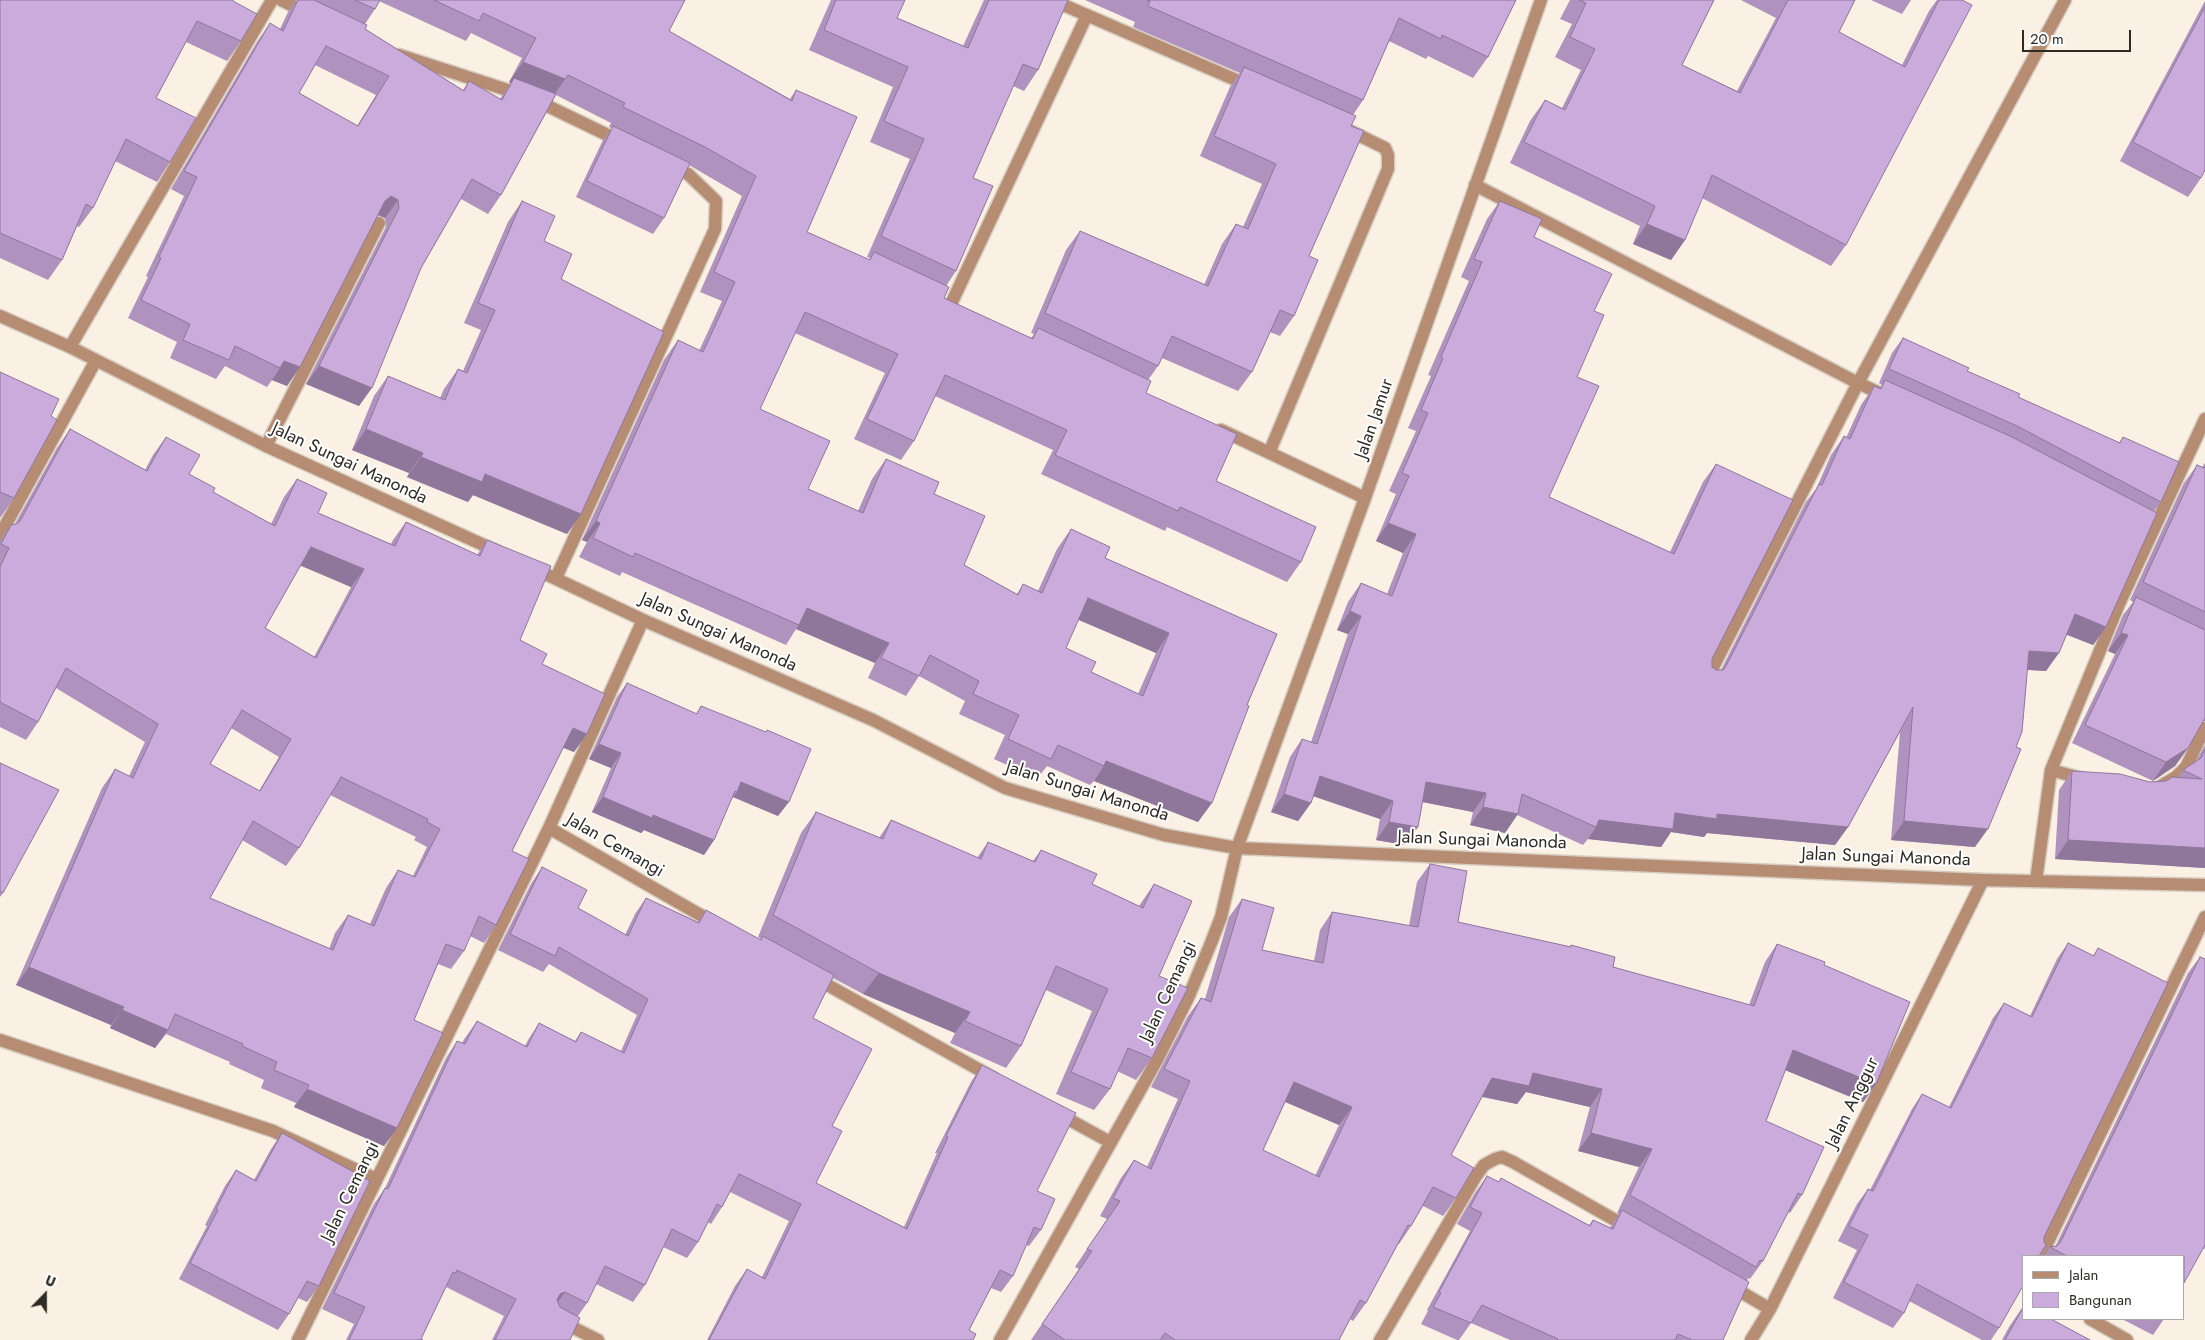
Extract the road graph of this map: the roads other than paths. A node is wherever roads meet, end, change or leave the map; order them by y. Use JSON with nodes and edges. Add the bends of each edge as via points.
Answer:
{"nodes":[{"id":1,"x":272,"y":0,"type":"edge"},
{"id":2,"x":281,"y":0,"type":"edge"},
{"id":3,"x":1052,"y":0,"type":"edge"},
{"id":4,"x":1541,"y":0,"type":"edge"},
{"id":5,"x":2065,"y":0,"type":"edge"},
{"id":6,"x":1087,"y":15,"type":"junction"},
{"id":7,"x":316,"y":16,"type":"edge"},
{"id":8,"x":385,"y":49,"type":"edge"},
{"id":9,"x":1261,"y":91,"type":"edge"},
{"id":10,"x":1332,"y":122,"type":"edge"},
{"id":11,"x":635,"y":148,"type":"edge"},
{"id":12,"x":661,"y":161,"type":"edge"},
{"id":13,"x":1475,"y":185,"type":"junction"},
{"id":14,"x":379,"y":224,"type":"edge"},
{"id":15,"x":951,"y":304,"type":"edge"},
{"id":16,"x":0,"y":316,"type":"edge"},
{"id":17,"x":70,"y":348,"type":"junction"},
{"id":18,"x":95,"y":362,"type":"junction"},
{"id":19,"x":1858,"y":383,"type":"junction"},
{"id":20,"x":1894,"y":399,"type":"edge"},
{"id":21,"x":2205,"y":419,"type":"edge"},
{"id":22,"x":1207,"y":424,"type":"edge"},
{"id":23,"x":266,"y":446,"type":"junction"},
{"id":24,"x":1269,"y":453,"type":"junction"},
{"id":25,"x":1366,"y":498,"type":"junction"},
{"id":26,"x":2129,"y":513,"type":"edge"},
{"id":27,"x":2154,"y":527,"type":"junction"},
{"id":28,"x":0,"y":535,"type":"edge"},
{"id":29,"x":556,"y":578,"type":"junction"},
{"id":30,"x":643,"y":620,"type":"junction"},
{"id":31,"x":1706,"y":681,"type":"edge"},
{"id":32,"x":2205,"y":728,"type":"edge"},
{"id":33,"x":2051,"y":770,"type":"junction"},
{"id":34,"x":2099,"y":782,"type":"edge"},
{"id":35,"x":2152,"y":791,"type":"edge"},
{"id":36,"x":548,"y":828,"type":"junction"},
{"id":37,"x":1237,"y":848,"type":"junction"},
{"id":38,"x":1983,"y":880,"type":"junction"},
{"id":39,"x":2036,"y":881,"type":"junction"},
{"id":40,"x":2205,"y":885,"type":"edge"},
{"id":41,"x":2205,"y":917,"type":"edge"},
{"id":42,"x":726,"y":929,"type":"edge"},
{"id":43,"x":804,"y":972,"type":"edge"},
{"id":44,"x":0,"y":1040,"type":"edge"},
{"id":45,"x":1005,"y":1084,"type":"edge"},
{"id":46,"x":1049,"y":1108,"type":"edge"},
{"id":47,"x":1110,"y":1142,"type":"junction"},
{"id":48,"x":376,"y":1180,"type":"junction"},
{"id":49,"x":1642,"y":1235,"type":"edge"},
{"id":50,"x":2041,"y":1255,"type":"edge"},
{"id":51,"x":1719,"y":1279,"type":"edge"},
{"id":52,"x":1770,"y":1309,"type":"junction"},
{"id":53,"x":553,"y":1316,"type":"edge"},
{"id":54,"x":2092,"y":1320,"type":"edge"},
{"id":55,"x":298,"y":1340,"type":"edge"},
{"id":56,"x":598,"y":1340,"type":"edge"},
{"id":57,"x":1000,"y":1340,"type":"edge"},
{"id":58,"x":1380,"y":1340,"type":"edge"},
{"id":59,"x":1751,"y":1340,"type":"edge"},
{"id":60,"x":2128,"y":1340,"type":"edge"}],
"edges":[{"from":1,"to":17,"type":"street"},
{"from":2,"to":7,"type":"street"},
{"from":3,"to":6,"type":"street"},
{"from":4,"to":13,"type":"street","name":"Jalan Jamur"},
{"from":5,"to":19,"type":"street"},
{"from":6,"to":9,"type":"street"},
{"from":6,"to":15,"type":"street"},
{"from":8,"to":11,"type":"street","via":[[529,97]]},
{"from":10,"to":24,"type":"street","via":[[1385,148],[1388,169]]},
{"from":12,"to":29,"type":"street","via":[[688,174],[716,201],[715,229]]},
{"from":13,"to":19,"type":"street"},
{"from":13,"to":25,"type":"street","name":"Jalan Jamur"},
{"from":14,"to":23,"type":"street"},
{"from":16,"to":17,"type":"street","name":"Jalan Sungai Manonda"},
{"from":17,"to":18,"type":"street","name":"Jalan Sungai Manonda"},
{"from":18,"to":23,"type":"street","name":"Jalan Sungai Manonda"},
{"from":18,"to":28,"type":"street"},
{"from":19,"to":20,"type":"street"},
{"from":19,"to":31,"type":"street"},
{"from":21,"to":27,"type":"street"},
{"from":22,"to":24,"type":"street"},
{"from":23,"to":29,"type":"street","name":"Jalan Sungai Manonda"},
{"from":24,"to":25,"type":"street"},
{"from":25,"to":37,"type":"street","name":"Jalan Jamur"},
{"from":26,"to":27,"type":"street"},
{"from":27,"to":33,"type":"street"},
{"from":29,"to":30,"type":"street","name":"Jalan Sungai Manonda"},
{"from":30,"to":36,"type":"street"},
{"from":30,"to":37,"type":"street","name":"Jalan Sungai Manonda","via":[[873,720],[1005,788],[1164,835]]},
{"from":32,"to":35,"type":"street","via":[[2181,772]]},
{"from":33,"to":34,"type":"street"},
{"from":33,"to":39,"type":"street"},
{"from":36,"to":42,"type":"street","name":"Jalan Cemangi"},
{"from":36,"to":48,"type":"street","name":"Jalan Cemangi"},
{"from":37,"to":38,"type":"street","name":"Jalan Sungai Manonda"},
{"from":37,"to":47,"type":"street","name":"Jalan Cemangi","via":[[1222,918],[1188,998]]},
{"from":38,"to":39,"type":"street","name":"Jalan Sungai Manonda"},
{"from":38,"to":52,"type":"street","name":"Jalan Anggur"},
{"from":39,"to":40,"type":"street","name":"Jalan Sungai Manonda"},
{"from":41,"to":50,"type":"street"},
{"from":43,"to":45,"type":"street"},
{"from":44,"to":48,"type":"street","via":[[273,1131]]},
{"from":46,"to":47,"type":"street"},
{"from":47,"to":57,"type":"street","name":"Jalan Cemangi"},
{"from":48,"to":55,"type":"street","name":"Jalan Cemangi"},
{"from":49,"to":58,"type":"street","via":[[1513,1162],[1495,1158],[1476,1176]]},
{"from":51,"to":52,"type":"street"},
{"from":52,"to":59,"type":"street","name":"Jalan Anggur"},
{"from":53,"to":56,"type":"street"},
{"from":54,"to":60,"type":"street"}]}
